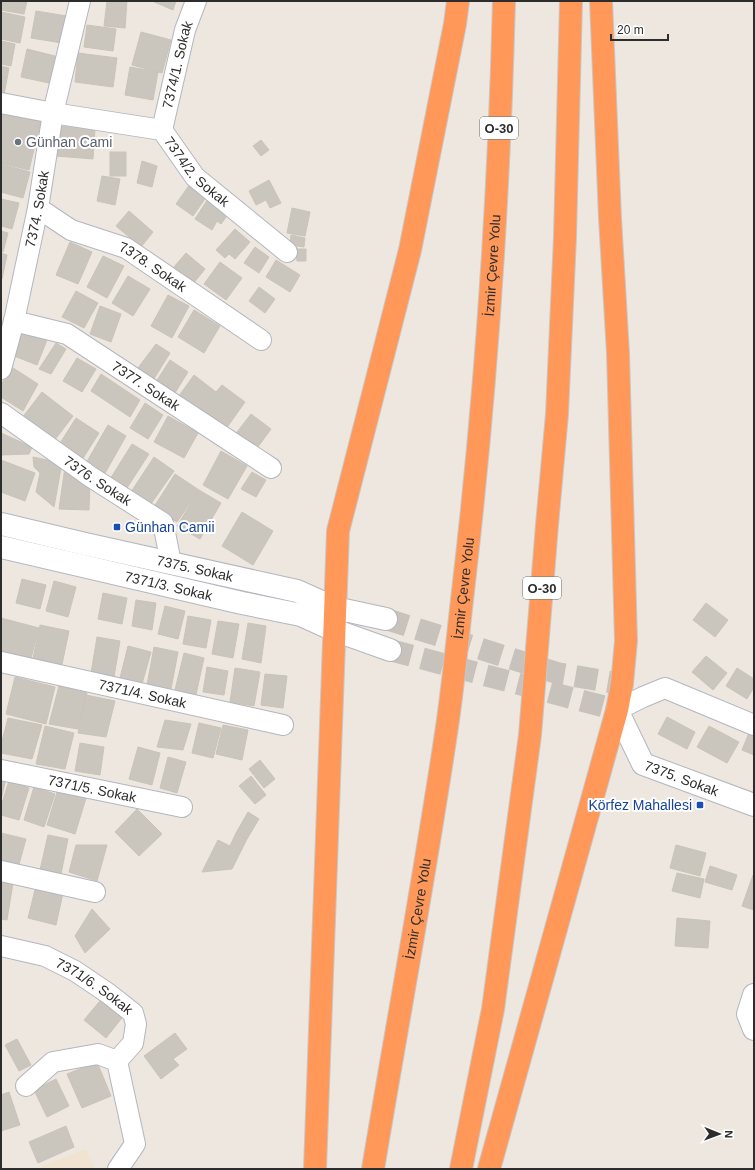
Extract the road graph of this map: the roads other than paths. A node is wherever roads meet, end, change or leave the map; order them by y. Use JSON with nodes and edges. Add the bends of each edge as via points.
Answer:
{"nodes":[{"id":1,"x":80,"y":1,"type":"edge"},
{"id":2,"x":196,"y":1,"type":"edge"},
{"id":3,"x":458,"y":1,"type":"edge"},
{"id":4,"x":504,"y":1,"type":"edge"},
{"id":5,"x":571,"y":1,"type":"edge"},
{"id":6,"x":601,"y":1,"type":"edge"},
{"id":7,"x":1,"y":103,"type":"edge"},
{"id":8,"x":53,"y":113,"type":"junction"},
{"id":9,"x":162,"y":130,"type":"junction"},
{"id":10,"x":38,"y":208,"type":"junction"},
{"id":11,"x":287,"y":252,"type":"dead end"},
{"id":12,"x":14,"y":321,"type":"junction"},
{"id":13,"x":261,"y":340,"type":"dead end"},
{"id":14,"x":1,"y":369,"type":"edge"},
{"id":15,"x":1,"y":413,"type":"edge"},
{"id":16,"x":270,"y":468,"type":"dead end"},
{"id":17,"x":1,"y":524,"type":"edge"},
{"id":18,"x":1,"y":546,"type":"edge"},
{"id":19,"x":171,"y":563,"type":"junction"},
{"id":20,"x":335,"y":608,"type":"junction"},
{"id":21,"x":386,"y":618,"type":"tunnel mouth"},
{"id":22,"x":334,"y":630,"type":"junction"},
{"id":23,"x":390,"y":650,"type":"tunnel mouth"},
{"id":24,"x":1,"y":662,"type":"edge"},
{"id":25,"x":617,"y":710,"type":"junction"},
{"id":26,"x":283,"y":725,"type":"dead end"},
{"id":27,"x":754,"y":725,"type":"edge"},
{"id":28,"x":1,"y":770,"type":"edge"},
{"id":29,"x":754,"y":805,"type":"edge"},
{"id":30,"x":182,"y":807,"type":"dead end"},
{"id":31,"x":1,"y":871,"type":"edge"},
{"id":32,"x":95,"y":892,"type":"dead end"},
{"id":33,"x":1,"y":946,"type":"edge"},
{"id":34,"x":754,"y":994,"type":"edge"},
{"id":35,"x":754,"y":1029,"type":"edge"},
{"id":36,"x":117,"y":1061,"type":"junction"},
{"id":37,"x":26,"y":1086,"type":"dead end"},
{"id":38,"x":118,"y":1169,"type":"edge"},
{"id":39,"x":315,"y":1169,"type":"edge"},
{"id":40,"x":373,"y":1169,"type":"edge"},
{"id":41,"x":461,"y":1169,"type":"edge"},
{"id":42,"x":489,"y":1169,"type":"edge"}],
"edges":[{"from":1,"to":8,"type":"street","name":"7374. Sokak"},
{"from":2,"to":9,"type":"street","name":"7374/1. Sokak","via":[[185,30]]},
{"from":3,"to":20,"type":"highway","via":[[410,250],[338,531]]},
{"from":4,"to":40,"type":"highway","name":"İzmir Çevre Yolu","number":"O-30","via":[[489,314],[475,484],[448,717],[433,818]]},
{"from":5,"to":41,"type":"highway","number":"O-30","via":[[557,414],[530,735],[493,1009]]},
{"from":6,"to":25,"type":"highway","via":[[618,353],[626,641]]},
{"from":7,"to":8,"type":"street","name":"7374/2. Sokak"},
{"from":8,"to":9,"type":"street","name":"7374/2. Sokak"},
{"from":8,"to":10,"type":"street","name":"7374. Sokak"},
{"from":9,"to":11,"type":"street","name":"7374/2. Sokak","via":[[194,177]]},
{"from":10,"to":12,"type":"street","name":"7374. Sokak"},
{"from":10,"to":13,"type":"street","name":"7378. Sokak","via":[[71,230],[126,248]]},
{"from":12,"to":14,"type":"street","name":"7374. Sokak"},
{"from":12,"to":16,"type":"street","name":"7377. Sokak","via":[[67,334]]},
{"from":15,"to":19,"type":"street","name":"7376. Sokak","via":[[91,478],[163,523]]},
{"from":17,"to":19,"type":"street","name":"7375. Sokak"},
{"from":18,"to":22,"type":"street","name":"7371/3. Sokak","via":[[301,615]]},
{"from":19,"to":20,"type":"street","name":"7375. Sokak","via":[[297,591]]},
{"from":20,"to":21,"type":"street","name":"7375. Sokak"},
{"from":20,"to":22,"type":"highway"},
{"from":22,"to":23,"type":"street"},
{"from":22,"to":39,"type":"highway"},
{"from":24,"to":26,"type":"street","name":"7371/4. Sokak"},
{"from":25,"to":27,"type":"street","via":[[665,688]]},
{"from":25,"to":29,"type":"street","name":"7375. Sokak","via":[[643,764]]},
{"from":25,"to":42,"type":"highway"},
{"from":28,"to":30,"type":"street","name":"7371/5. Sokak"},
{"from":31,"to":32,"type":"street"},
{"from":33,"to":36,"type":"street","name":"7371/6. Sokak","via":[[45,956],[75,971],[133,1013],[136,1024],[133,1043]]},
{"from":34,"to":35,"type":"street","via":[[748,1014]]},
{"from":36,"to":37,"type":"street","via":[[98,1054],[53,1062]]},
{"from":36,"to":38,"type":"street","via":[[135,1144]]}]}
